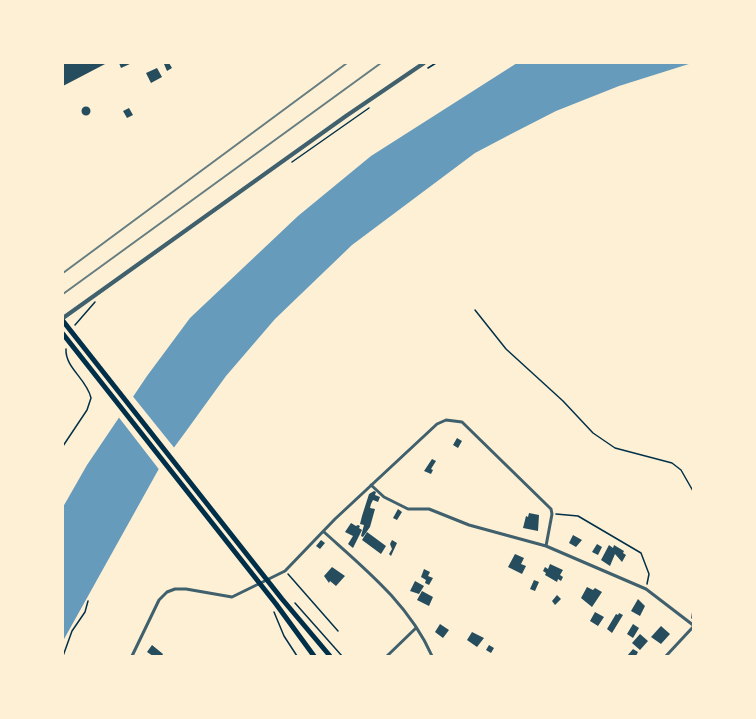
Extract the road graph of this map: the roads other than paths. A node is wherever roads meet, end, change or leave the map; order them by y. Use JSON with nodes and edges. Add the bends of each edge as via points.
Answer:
{"nodes":[{"id":1,"x":424,"y":63,"type":"edge"},
{"id":2,"x":63,"y":319,"type":"edge"},
{"id":3,"x":63,"y":334,"type":"edge"},
{"id":4,"x":371,"y":485,"type":"junction"},
{"id":5,"x":324,"y":532,"type":"junction"},
{"id":6,"x":546,"y":546,"type":"junction"},
{"id":7,"x":693,"y":626,"type":"edge"},
{"id":8,"x":416,"y":628,"type":"junction"},
{"id":9,"x":132,"y":656,"type":"edge"},
{"id":10,"x":314,"y":656,"type":"edge"},
{"id":11,"x":330,"y":656,"type":"edge"},
{"id":12,"x":387,"y":656,"type":"edge"},
{"id":13,"x":432,"y":656,"type":"edge"},
{"id":14,"x":666,"y":656,"type":"edge"}],
"edges":[{"from":1,"to":2,"type":"street"},
{"from":2,"to":11,"type":"highway"},
{"from":3,"to":10,"type":"highway"},
{"from":4,"to":5,"type":"street"},
{"from":4,"to":6,"type":"street","via":[[408,509],[429,509],[469,525]]},
{"from":4,"to":6,"type":"street","via":[[437,424],[446,420],[462,422],[551,509]]},
{"from":5,"to":8,"type":"street","via":[[387,588]]},
{"from":5,"to":9,"type":"street","via":[[285,572],[232,597],[186,589],[167,592],[159,600]]},
{"from":6,"to":7,"type":"street","via":[[646,589]]},
{"from":7,"to":14,"type":"street"},
{"from":8,"to":12,"type":"street"},
{"from":8,"to":13,"type":"street"}]}
